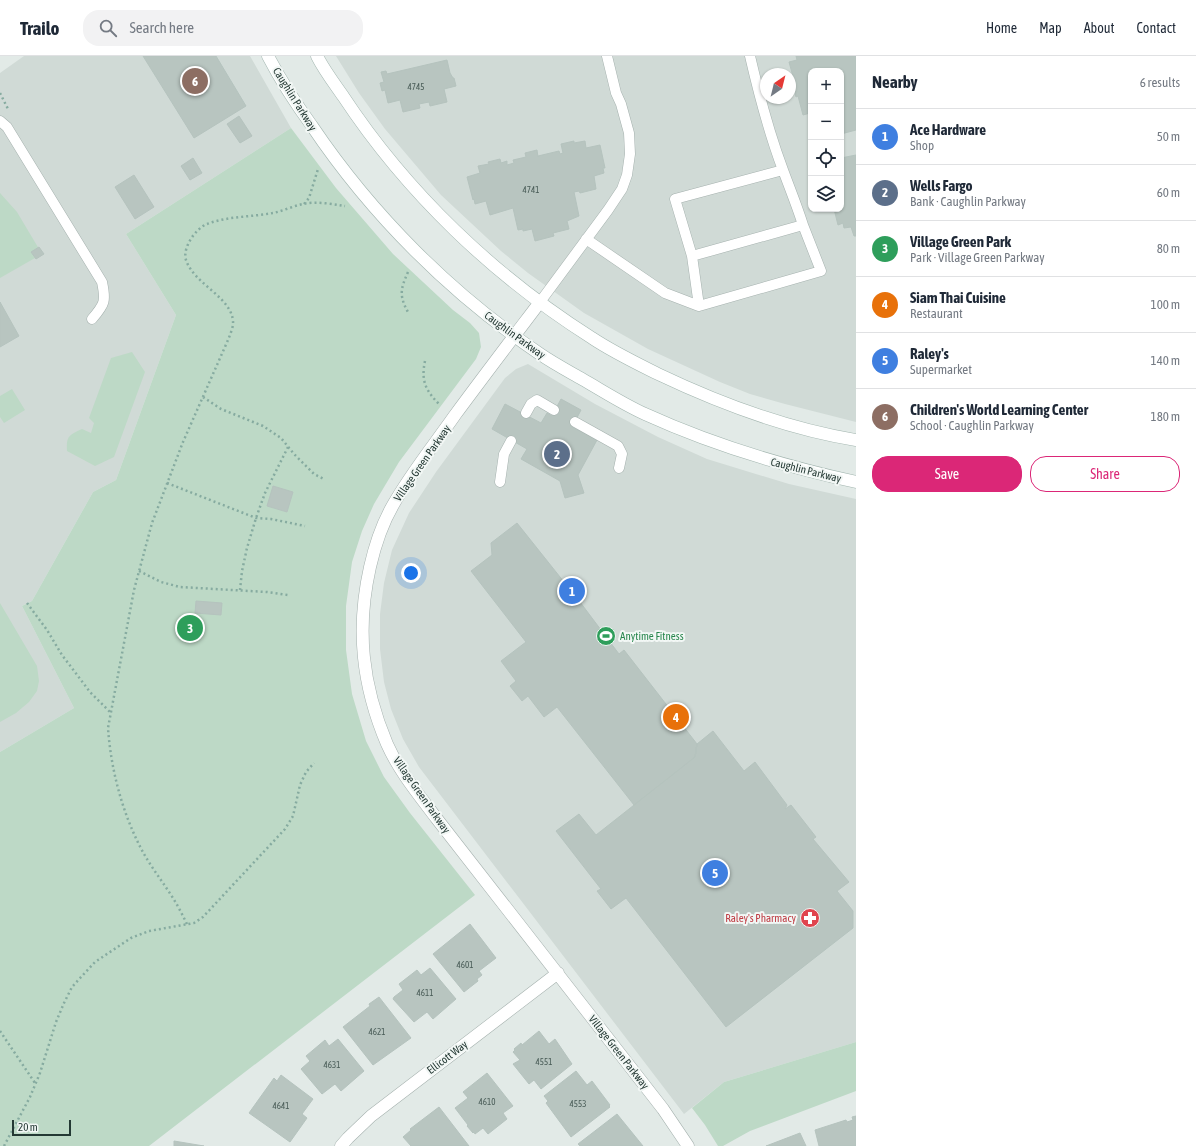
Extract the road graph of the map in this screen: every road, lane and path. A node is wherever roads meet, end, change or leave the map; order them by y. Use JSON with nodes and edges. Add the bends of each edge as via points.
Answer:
{"nodes":[{"id":1,"x":268,"y":56,"type":"edge"},
{"id":2,"x":317,"y":56,"type":"edge"},
{"id":3,"x":607,"y":56,"type":"edge"},
{"id":4,"x":750,"y":56,"type":"edge"},
{"id":5,"x":0,"y":121,"type":"edge"},
{"id":6,"x":318,"y":169,"type":"dead end"},
{"id":7,"x":783,"y":170,"type":"junction"},
{"id":8,"x":304,"y":204,"type":"junction"},
{"id":9,"x":345,"y":206,"type":"dead end"},
{"id":10,"x":803,"y":225,"type":"junction"},
{"id":11,"x":586,"y":239,"type":"junction"},
{"id":12,"x":692,"y":256,"type":"junction"},
{"id":13,"x":408,"y":272,"type":"dead end"},
{"id":14,"x":540,"y":302,"type":"junction"},
{"id":15,"x":699,"y":306,"type":"junction"},
{"id":16,"x":409,"y":314,"type":"dead end"},
{"id":17,"x":92,"y":319,"type":"dead end"},
{"id":18,"x":514,"y":336,"type":"junction"},
{"id":19,"x":425,"y":361,"type":"dead end"},
{"id":20,"x":203,"y":397,"type":"junction"},
{"id":21,"x":439,"y":404,"type":"dead end"},
{"id":22,"x":554,"y":410,"type":"dead end"},
{"id":23,"x":526,"y":413,"type":"dead end"},
{"id":24,"x":576,"y":422,"type":"dead end"},
{"id":25,"x":856,"y":440,"type":"edge"},
{"id":26,"x":511,"y":441,"type":"dead end"},
{"id":27,"x":288,"y":447,"type":"junction"},
{"id":28,"x":619,"y":468,"type":"dead end"},
{"id":29,"x":324,"y":479,"type":"dead end"},
{"id":30,"x":500,"y":482,"type":"dead end"},
{"id":31,"x":856,"y":482,"type":"edge"},
{"id":32,"x":167,"y":483,"type":"junction"},
{"id":33,"x":256,"y":518,"type":"junction"},
{"id":34,"x":305,"y":526,"type":"dead end"},
{"id":35,"x":139,"y":571,"type":"junction"},
{"id":36,"x":240,"y":590,"type":"junction"},
{"id":37,"x":288,"y":595,"type":"dead end"},
{"id":38,"x":27,"y":603,"type":"dead end"},
{"id":39,"x":111,"y":713,"type":"junction"},
{"id":40,"x":314,"y":763,"type":"dead end"},
{"id":41,"x":187,"y":924,"type":"junction"},
{"id":42,"x":558,"y":973,"type":"junction"},
{"id":43,"x":0,"y":1031,"type":"edge"},
{"id":44,"x":36,"y":1083,"type":"junction"},
{"id":45,"x":4,"y":1146,"type":"edge"},
{"id":46,"x":341,"y":1146,"type":"edge"},
{"id":47,"x":688,"y":1146,"type":"edge"}],
"edges":[{"from":1,"to":18,"type":"street","name":"Caughlin Parkway","via":[[319,137],[372,205],[449,282]]},
{"from":2,"to":14,"type":"street","via":[[362,126],[405,180],[462,237]]},
{"from":3,"to":11,"type":"lane","via":[[629,133],[630,154],[622,189]]},
{"from":4,"to":7,"type":"lane","via":[[767,122]]},
{"from":5,"to":17,"type":"lane","via":[[102,282],[105,297],[102,308]]},
{"from":6,"to":8,"type":"path","via":[[309,198]]},
{"from":7,"to":10,"type":"lane"},
{"from":7,"to":12,"type":"lane","via":[[675,199]]},
{"from":8,"to":9,"type":"path"},
{"from":8,"to":20,"type":"path","via":[[274,213],[223,219],[206,224],[193,235],[186,247],[185,259],[192,272],[230,310],[233,324]]},
{"from":10,"to":12,"type":"lane"},
{"from":10,"to":15,"type":"lane","via":[[821,271]]},
{"from":11,"to":14,"type":"lane"},
{"from":11,"to":15,"type":"lane","via":[[664,293]]},
{"from":12,"to":15,"type":"lane"},
{"from":13,"to":16,"type":"path","via":[[402,286],[402,297]]},
{"from":14,"to":18,"type":"street","name":"Village Green Parkway"},
{"from":14,"to":25,"type":"street","via":[[592,338],[682,385],[780,422],[828,436]]},
{"from":18,"to":31,"type":"street","name":"Caughlin Parkway","via":[[600,390],[693,434],[808,472]]},
{"from":18,"to":42,"type":"street","name":"Village Green Parkway","via":[[415,469],[392,506],[375,545],[366,588],[362,627],[365,668],[373,708],[388,745],[405,776]]},
{"from":19,"to":21,"type":"path","via":[[425,384],[430,395]]},
{"from":20,"to":27,"type":"path","via":[[221,409],[263,426],[281,438]]},
{"from":20,"to":32,"type":"path"},
{"from":22,"to":23,"type":"lane","via":[[536,400]]},
{"from":24,"to":28,"type":"lane","via":[[618,446],[622,454]]},
{"from":26,"to":30,"type":"lane","via":[[504,454]]},
{"from":27,"to":29,"type":"path","via":[[314,474]]},
{"from":27,"to":33,"type":"path","via":[[265,493]]},
{"from":32,"to":33,"type":"path"},
{"from":32,"to":35,"type":"path","via":[[152,523]]},
{"from":33,"to":34,"type":"path"},
{"from":33,"to":36,"type":"path","via":[[242,571]]},
{"from":35,"to":36,"type":"path","via":[[161,582],[180,587]]},
{"from":35,"to":39,"type":"path"},
{"from":36,"to":37,"type":"path"},
{"from":38,"to":39,"type":"path","via":[[90,692]]},
{"from":39,"to":41,"type":"path","via":[[108,728],[117,787],[144,853]]},
{"from":40,"to":41,"type":"path","via":[[300,785],[294,816],[285,829],[203,917]]},
{"from":41,"to":44,"type":"path","via":[[149,931],[131,938],[95,962],[72,987],[64,1002]]},
{"from":42,"to":46,"type":"street","name":"Ellicott Way","via":[[371,1116]]},
{"from":42,"to":47,"type":"street","name":"Village Green Parkway","via":[[663,1109]]},
{"from":43,"to":44,"type":"path"},
{"from":44,"to":45,"type":"path"}]}
